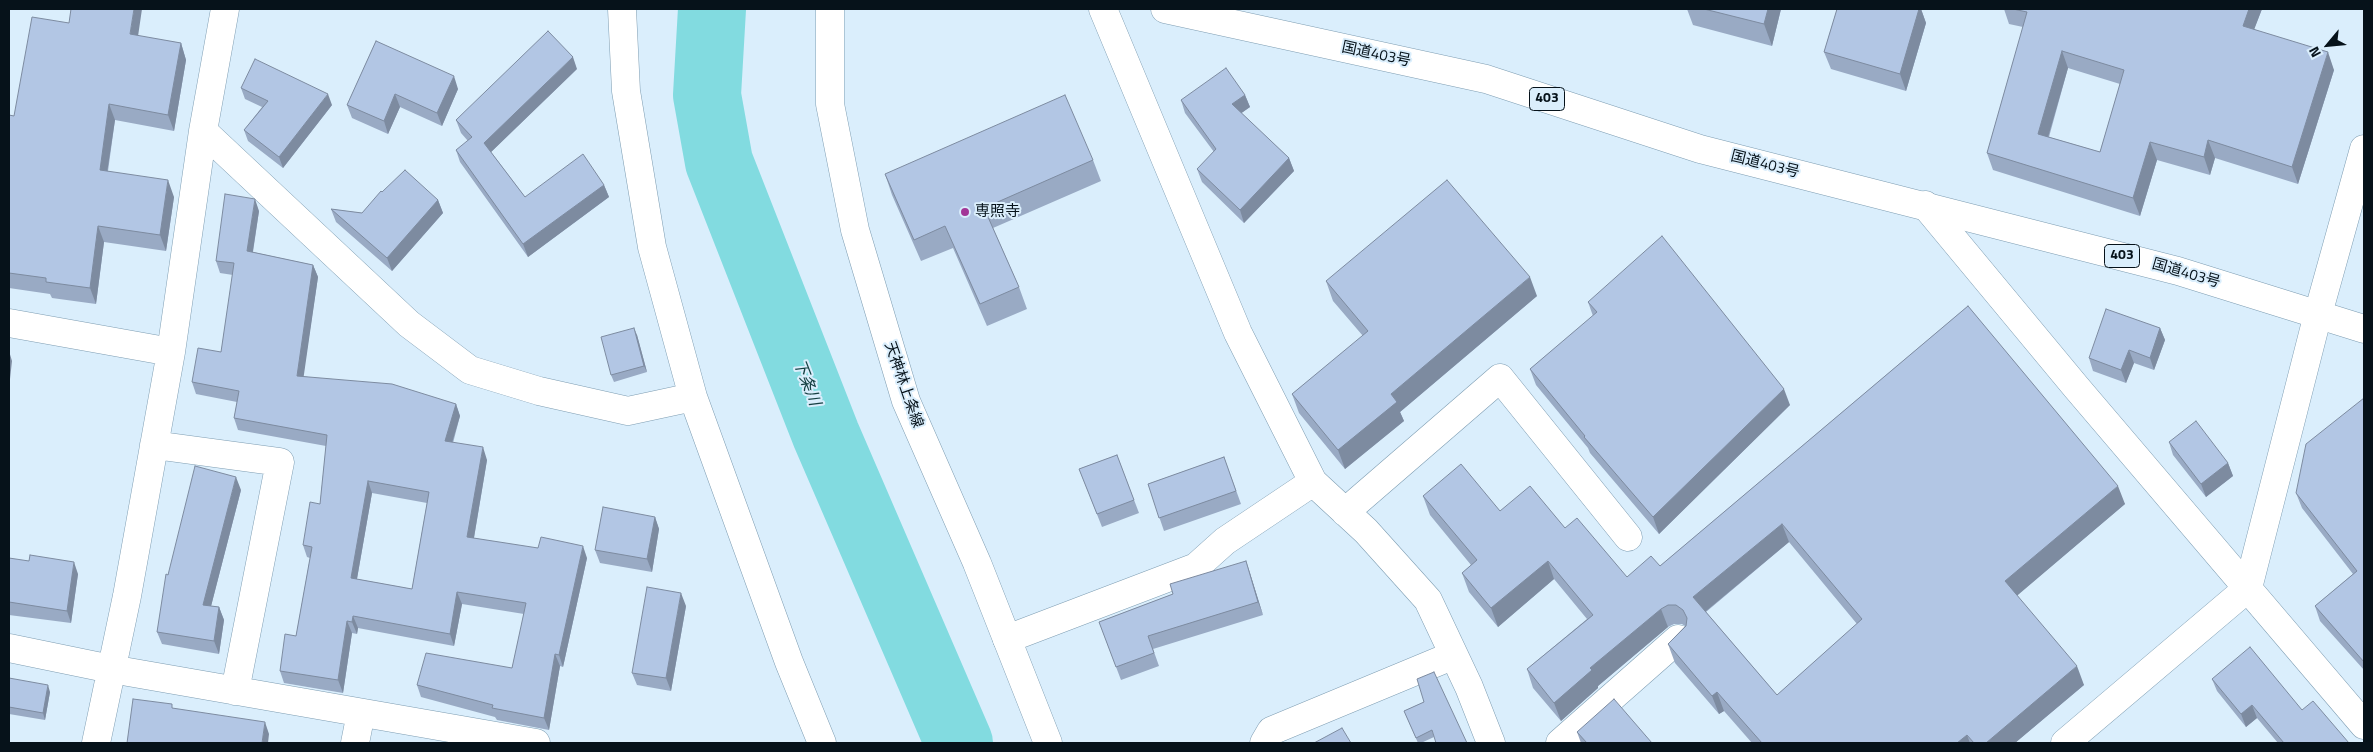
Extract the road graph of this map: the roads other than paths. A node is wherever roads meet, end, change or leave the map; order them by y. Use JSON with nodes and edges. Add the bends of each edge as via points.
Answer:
{"nodes":[{"id":1,"x":225,"y":9,"type":"edge"},
{"id":2,"x":622,"y":9,"type":"edge"},
{"id":3,"x":830,"y":9,"type":"edge"},
{"id":4,"x":1103,"y":9,"type":"edge"},
{"id":5,"x":1165,"y":9,"type":"edge"},
{"id":6,"x":203,"y":131,"type":"junction"},
{"id":7,"x":2364,"y":149,"type":"edge"},
{"id":8,"x":1925,"y":205,"type":"junction"},
{"id":9,"x":2318,"y":314,"type":"junction"},
{"id":10,"x":9,"y":323,"type":"edge"},
{"id":11,"x":2364,"y":329,"type":"edge"},
{"id":12,"x":171,"y":352,"type":"junction"},
{"id":13,"x":693,"y":397,"type":"junction"},
{"id":14,"x":154,"y":445,"type":"junction"},
{"id":15,"x":1313,"y":482,"type":"junction"},
{"id":16,"x":1345,"y":512,"type":"junction"},
{"id":17,"x":1628,"y":537,"type":"dead end"},
{"id":18,"x":2248,"y":588,"type":"junction"},
{"id":19,"x":1007,"y":639,"type":"junction"},
{"id":20,"x":1678,"y":639,"type":"edge"},
{"id":21,"x":9,"y":648,"type":"edge"},
{"id":22,"x":1454,"y":655,"type":"junction"},
{"id":23,"x":111,"y":669,"type":"junction"},
{"id":24,"x":235,"y":691,"type":"junction"},
{"id":25,"x":361,"y":713,"type":"junction"},
{"id":26,"x":2364,"y":725,"type":"edge"},
{"id":27,"x":96,"y":743,"type":"edge"},
{"id":28,"x":355,"y":743,"type":"edge"},
{"id":29,"x":536,"y":743,"type":"edge"},
{"id":30,"x":822,"y":743,"type":"edge"},
{"id":31,"x":1048,"y":743,"type":"edge"},
{"id":32,"x":1264,"y":743,"type":"edge"},
{"id":33,"x":1492,"y":743,"type":"edge"},
{"id":34,"x":1560,"y":743,"type":"edge"},
{"id":35,"x":2065,"y":743,"type":"edge"}],
"edges":[{"from":1,"to":6,"type":"main road"},
{"from":2,"to":13,"type":"main road","via":[[626,92],[652,247]]},
{"from":3,"to":19,"type":"main road","name":"天神林上条線","via":[[830,104],[855,230],[906,401]]},
{"from":4,"to":15,"type":"main road","via":[[1238,333]]},
{"from":5,"to":8,"type":"main road","name":"国道403号","number":"403","via":[[1486,79],[1700,149]]},
{"from":6,"to":12,"type":"main road"},
{"from":6,"to":13,"type":"main road","via":[[409,324],[470,370],[539,391],[628,411]]},
{"from":7,"to":9,"type":"main road"},
{"from":8,"to":9,"type":"main road","name":"国道403号","number":"403","via":[[2178,271]]},
{"from":8,"to":18,"type":"main road"},
{"from":9,"to":11,"type":"main road","name":"国道403号","number":"403"},
{"from":9,"to":18,"type":"main road"},
{"from":10,"to":12,"type":"main road"},
{"from":12,"to":14,"type":"main road"},
{"from":13,"to":30,"type":"main road","via":[[789,662]]},
{"from":14,"to":23,"type":"main road"},
{"from":14,"to":24,"type":"main road","via":[[280,462]]},
{"from":15,"to":16,"type":"main road"},
{"from":15,"to":19,"type":"main road","via":[[1225,541],[1196,567]]},
{"from":16,"to":17,"type":"main road","via":[[1500,378]]},
{"from":16,"to":22,"type":"main road","via":[[1428,600]]},
{"from":18,"to":26,"type":"main road"},
{"from":18,"to":35,"type":"main road"},
{"from":19,"to":31,"type":"main road","name":"天神林上条線"},
{"from":20,"to":34,"type":"main road"},
{"from":21,"to":23,"type":"main road"},
{"from":22,"to":32,"type":"main road","via":[[1271,731]]},
{"from":22,"to":33,"type":"main road"},
{"from":23,"to":24,"type":"main road"},
{"from":23,"to":27,"type":"main road"},
{"from":24,"to":25,"type":"main road"},
{"from":25,"to":28,"type":"main road"},
{"from":25,"to":29,"type":"main road"}]}
